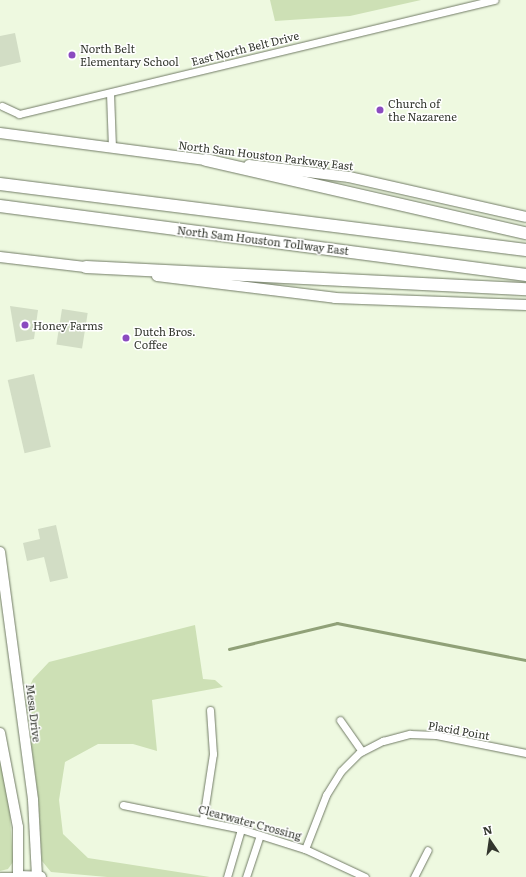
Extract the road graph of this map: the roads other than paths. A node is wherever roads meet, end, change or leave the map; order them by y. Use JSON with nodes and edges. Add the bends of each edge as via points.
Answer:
{"nodes":[{"id":1,"x":495,"y":0,"type":"edge"},
{"id":2,"x":110,"y":93,"type":"junction"},
{"id":3,"x":2,"y":106,"type":"dead end"},
{"id":4,"x":0,"y":134,"type":"edge"},
{"id":5,"x":112,"y":147,"type":"junction"},
{"id":6,"x":206,"y":160,"type":"junction"},
{"id":7,"x":0,"y":184,"type":"edge"},
{"id":8,"x":0,"y":206,"type":"edge"},
{"id":9,"x":526,"y":216,"type":"edge"},
{"id":10,"x":526,"y":233,"type":"edge"},
{"id":11,"x":526,"y":250,"type":"edge"},
{"id":12,"x":0,"y":257,"type":"edge"},
{"id":13,"x":86,"y":267,"type":"junction"},
{"id":14,"x":526,"y":275,"type":"edge"},
{"id":15,"x":526,"y":289,"type":"edge"},
{"id":16,"x":526,"y":305,"type":"edge"},
{"id":17,"x":0,"y":552,"type":"edge"},
{"id":18,"x":210,"y":710,"type":"dead end"},
{"id":19,"x":340,"y":720,"type":"dead end"},
{"id":20,"x":0,"y":733,"type":"edge"},
{"id":21,"x":362,"y":751,"type":"junction"},
{"id":22,"x":526,"y":753,"type":"edge"},
{"id":23,"x":123,"y":805,"type":"dead end"},
{"id":24,"x":203,"y":819,"type":"junction"},
{"id":25,"x":241,"y":829,"type":"junction"},
{"id":26,"x":260,"y":835,"type":"junction"},
{"id":27,"x":305,"y":849,"type":"junction"},
{"id":28,"x":428,"y":850,"type":"dead end"},
{"id":29,"x":0,"y":876,"type":"edge"},
{"id":30,"x":18,"y":877,"type":"edge"},
{"id":31,"x":37,"y":877,"type":"edge"},
{"id":32,"x":41,"y":877,"type":"edge"},
{"id":33,"x":228,"y":877,"type":"edge"},
{"id":34,"x":246,"y":877,"type":"edge"},
{"id":35,"x":365,"y":877,"type":"edge"},
{"id":36,"x":414,"y":877,"type":"edge"}],
"edges":[{"from":1,"to":2,"type":"street","name":"East North Belt Drive"},
{"from":2,"to":3,"type":"street","name":"East North Belt Drive","via":[[18,114]]},
{"from":2,"to":5,"type":"street"},
{"from":4,"to":5,"type":"main road","name":"North Sam Houston Parkway East"},
{"from":5,"to":6,"type":"main road","name":"North Sam Houston Parkway East"},
{"from":6,"to":9,"type":"main road","name":"North Sam Houston Parkway East","via":[[349,177]]},
{"from":6,"to":10,"type":"highway"},
{"from":7,"to":11,"type":"highway","name":"North Sam Houston Tollway East"},
{"from":8,"to":14,"type":"highway","name":"North Sam Houston Tollway East"},
{"from":12,"to":13,"type":"main road"},
{"from":13,"to":15,"type":"highway"},
{"from":13,"to":16,"type":"main road","via":[[335,298]]},
{"from":17,"to":31,"type":"main road","name":"Mesa Drive","via":[[34,800]]},
{"from":18,"to":24,"type":"street","via":[[213,754]]},
{"from":19,"to":21,"type":"street"},
{"from":20,"to":30,"type":"main road","via":[[18,827]]},
{"from":21,"to":22,"type":"street","name":"Placid Point","via":[[410,734]]},
{"from":21,"to":27,"type":"street","name":"Placid Point","via":[[341,771],[326,795]]},
{"from":23,"to":24,"type":"street","name":"Clearwater Crossing"},
{"from":24,"to":25,"type":"street","name":"Clearwater Crossing"},
{"from":25,"to":26,"type":"street","name":"Clearwater Crossing"},
{"from":25,"to":33,"type":"street"},
{"from":26,"to":27,"type":"street","name":"Clearwater Crossing"},
{"from":26,"to":34,"type":"street"},
{"from":27,"to":35,"type":"street","name":"Clearwater Crossing"},
{"from":28,"to":36,"type":"street"},
{"from":29,"to":30,"type":"street"},
{"from":30,"to":31,"type":"main road"},
{"from":31,"to":32,"type":"main road"}]}
